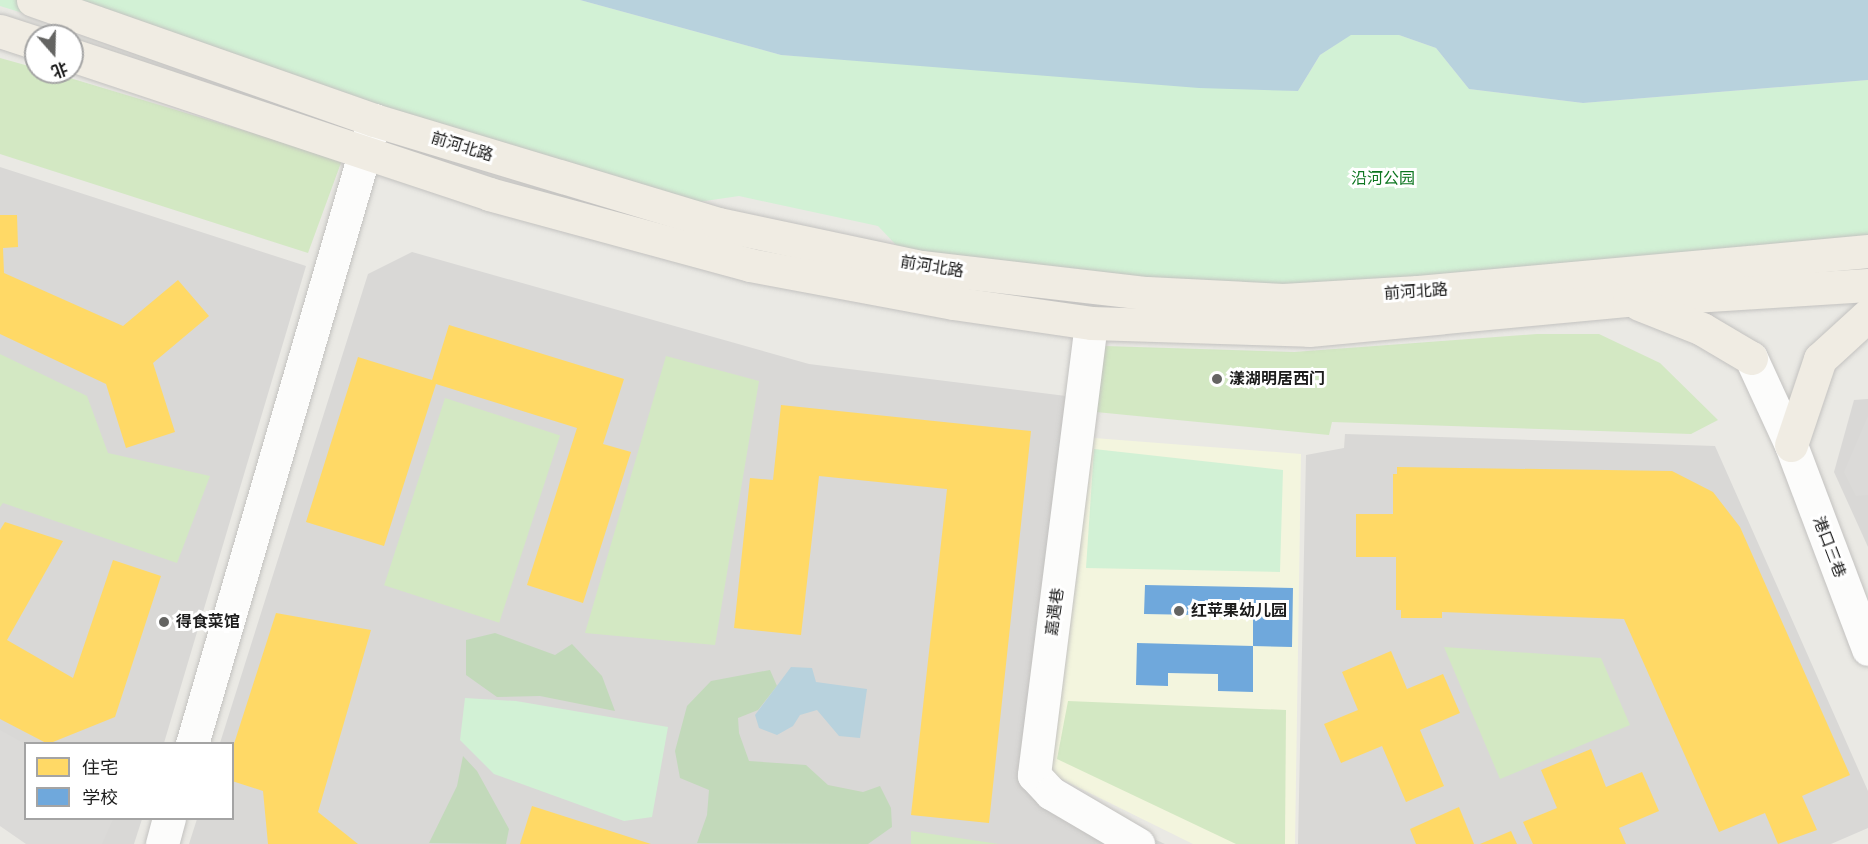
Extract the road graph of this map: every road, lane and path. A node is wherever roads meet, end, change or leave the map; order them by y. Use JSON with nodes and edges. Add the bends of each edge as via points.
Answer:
{"nodes":[{"id":1,"x":33,"y":0,"type":"edge"},
{"id":2,"x":0,"y":31,"type":"edge"},
{"id":3,"x":24,"y":39,"type":"edge"},
{"id":4,"x":84,"y":59,"type":"edge"},
{"id":5,"x":374,"y":120,"type":"junction"},
{"id":6,"x":366,"y":153,"type":"junction"},
{"id":7,"x":1868,"y":251,"type":"edge"},
{"id":8,"x":1688,"y":267,"type":"junction"},
{"id":9,"x":1868,"y":285,"type":"edge"},
{"id":10,"x":1713,"y":295,"type":"junction"},
{"id":11,"x":1629,"y":300,"type":"junction"},
{"id":12,"x":1868,"y":315,"type":"edge"},
{"id":13,"x":1091,"y":323,"type":"junction"},
{"id":14,"x":1751,"y":358,"type":"junction"},
{"id":15,"x":1791,"y":445,"type":"junction"},
{"id":16,"x":1868,"y":649,"type":"edge"},
{"id":17,"x":193,"y":742,"type":"edge"},
{"id":18,"x":169,"y":820,"type":"edge"},
{"id":19,"x":162,"y":844,"type":"edge"},
{"id":20,"x":1138,"y":844,"type":"edge"}],
"edges":[{"from":1,"to":5,"type":"main road","name":"前河北路"},
{"from":2,"to":3,"type":"main road"},
{"from":4,"to":6,"type":"main road","name":"前河北路"},
{"from":5,"to":6,"type":"street"},
{"from":5,"to":8,"type":"main road","name":"前河北路","via":[[718,224],[921,267],[1147,293],[1283,300]]},
{"from":6,"to":13,"type":"main road","name":"前河北路","via":[[489,194],[750,265],[953,303]]},
{"from":6,"to":17,"type":"street"},
{"from":7,"to":8,"type":"main road","name":"前河北路"},
{"from":8,"to":10,"type":"main road"},
{"from":9,"to":10,"type":"main road","name":"前河北路"},
{"from":10,"to":11,"type":"main road","name":"前河北路"},
{"from":10,"to":14,"type":"main road"},
{"from":11,"to":13,"type":"main road","name":"前河北路","via":[[1309,330]]},
{"from":11,"to":14,"type":"main road","via":[[1702,330]]},
{"from":12,"to":15,"type":"main road","via":[[1821,359]]},
{"from":13,"to":20,"type":"street","name":"嘉遇巷","via":[[1034,775],[1051,793]]},
{"from":14,"to":15,"type":"street","name":"港口三巷"},
{"from":15,"to":16,"type":"street","name":"港口三巷"},
{"from":18,"to":19,"type":"street"}]}
